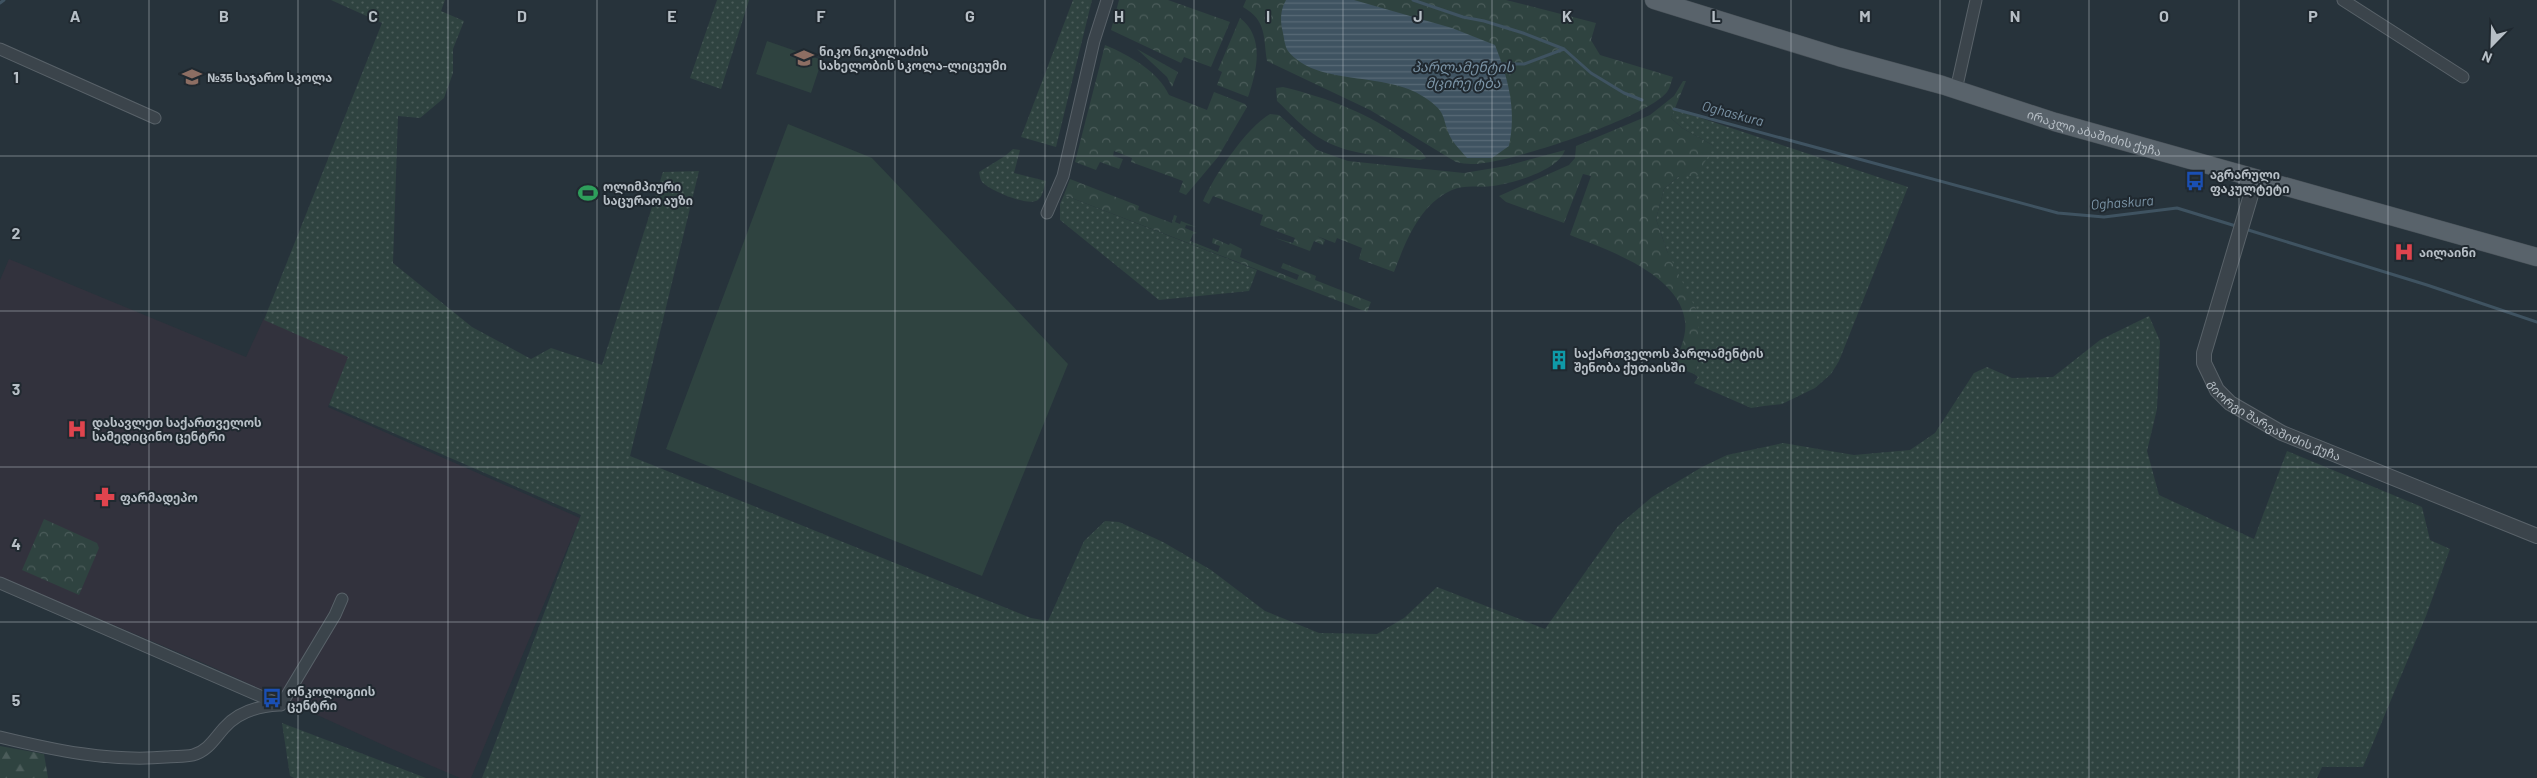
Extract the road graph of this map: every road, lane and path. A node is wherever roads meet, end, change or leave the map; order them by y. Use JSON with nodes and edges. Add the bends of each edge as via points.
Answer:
{"nodes":[{"id":1,"x":1107,"y":0,"type":"edge"},
{"id":2,"x":1654,"y":0,"type":"edge"},
{"id":3,"x":1976,"y":0,"type":"edge"},
{"id":4,"x":2344,"y":0,"type":"edge"},
{"id":5,"x":1690,"y":5,"type":"edge"},
{"id":6,"x":0,"y":48,"type":"edge"},
{"id":7,"x":2463,"y":77,"type":"dead end"},
{"id":8,"x":1956,"y":90,"type":"junction"},
{"id":9,"x":155,"y":118,"type":"dead end"},
{"id":10,"x":2256,"y":178,"type":"junction"},
{"id":11,"x":1047,"y":213,"type":"dead end"},
{"id":12,"x":2537,"y":256,"type":"edge"},
{"id":13,"x":2537,"y":536,"type":"edge"},
{"id":14,"x":0,"y":584,"type":"edge"},
{"id":15,"x":342,"y":600,"type":"dead end"},
{"id":16,"x":281,"y":705,"type":"junction"},
{"id":17,"x":0,"y":737,"type":"edge"}],
"edges":[{"from":1,"to":11,"type":"street","via":[[1094,41],[1063,176]]},
{"from":2,"to":5,"type":"main road","name":"ირაკლი აბაშიძის ქუჩა"},
{"from":3,"to":8,"type":"street"},
{"from":4,"to":7,"type":"street"},
{"from":5,"to":8,"type":"main road","name":"ირაკლი აბაშიძის ქუჩა","via":[[1839,57]]},
{"from":6,"to":9,"type":"street"},
{"from":8,"to":10,"type":"main road","name":"ირაკლი აბაშიძის ქუჩა","via":[[2055,122]]},
{"from":10,"to":12,"type":"main road","name":"ირაკლი აბაშიძის ქუჩა"},
{"from":10,"to":13,"type":"street","name":"გიორგი შარვაშიძის ქუჩა","via":[[2204,353],[2204,363],[2217,390],[2230,403],[2282,433]]},
{"from":14,"to":16,"type":"street"},
{"from":15,"to":16,"type":"street"},
{"from":16,"to":17,"type":"street","via":[[264,706],[241,714],[225,726],[210,745],[194,755],[146,759],[59,752]]}]}
